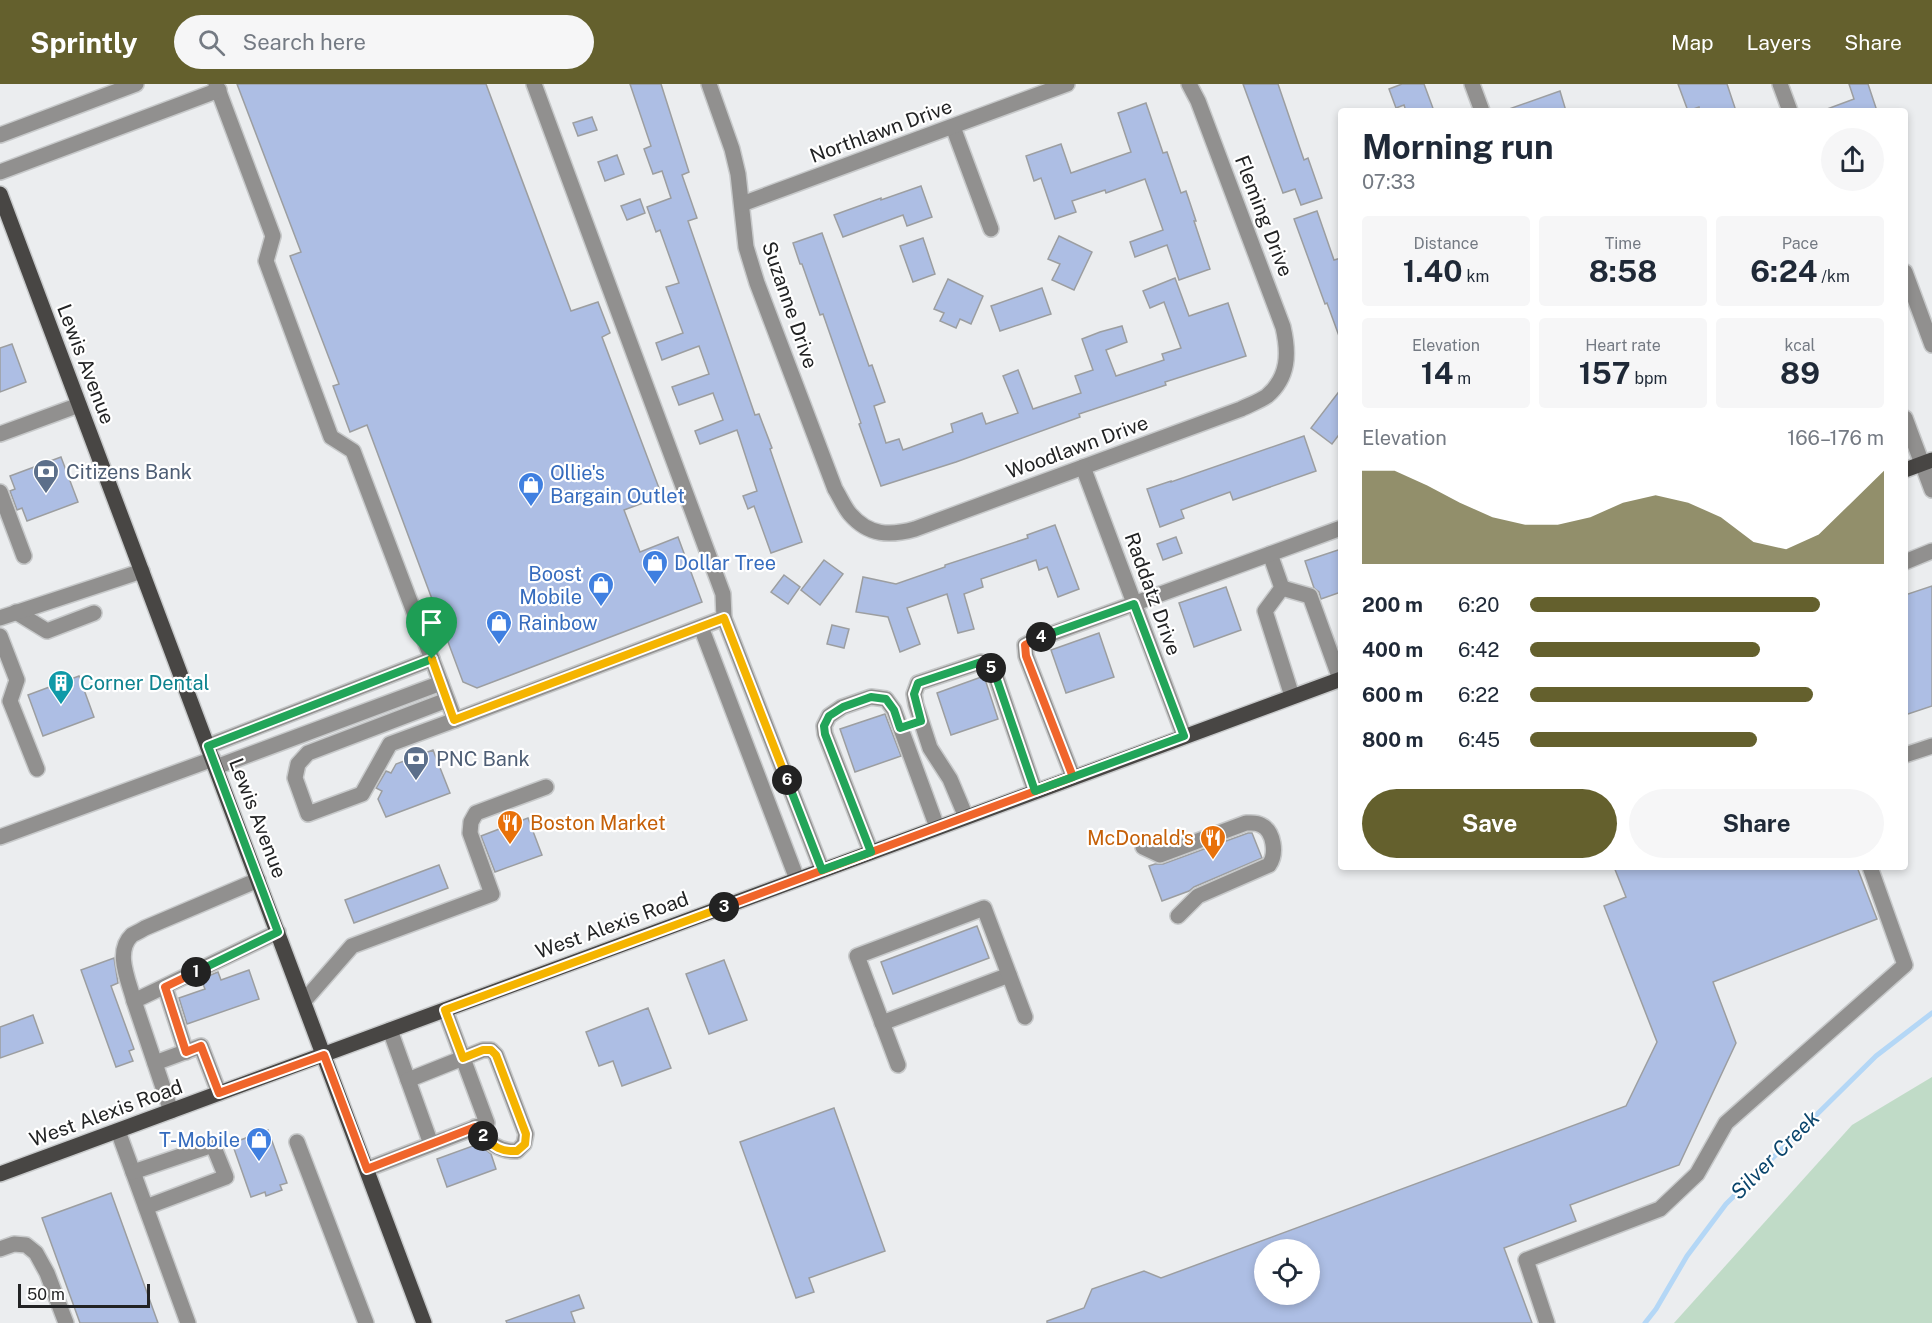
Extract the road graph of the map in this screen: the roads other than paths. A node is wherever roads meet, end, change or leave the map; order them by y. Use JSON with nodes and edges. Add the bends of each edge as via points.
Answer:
{"nodes":[{"id":1,"x":136,"y":84,"type":"edge"},
{"id":2,"x":534,"y":84,"type":"edge"},
{"id":3,"x":708,"y":84,"type":"edge"},
{"id":4,"x":1067,"y":84,"type":"edge"},
{"id":5,"x":1189,"y":84,"type":"edge"},
{"id":6,"x":1472,"y":84,"type":"edge"},
{"id":7,"x":1780,"y":84,"type":"edge"},
{"id":8,"x":218,"y":87,"type":"edge"},
{"id":9,"x":1481,"y":108,"type":"edge"},
{"id":10,"x":1789,"y":108,"type":"edge"},
{"id":11,"x":953,"y":127,"type":"junction"},
{"id":12,"x":0,"y":135,"type":"edge"},
{"id":13,"x":0,"y":172,"type":"edge"},
{"id":14,"x":0,"y":194,"type":"edge"},
{"id":15,"x":742,"y":204,"type":"junction"},
{"id":16,"x":991,"y":229,"type":"dead end"},
{"id":17,"x":1908,"y":280,"type":"edge"},
{"id":18,"x":1932,"y":345,"type":"edge"},
{"id":19,"x":1287,"y":366,"type":"joint"},
{"id":20,"x":79,"y":405,"type":"junction"},
{"id":21,"x":1908,"y":424,"type":"edge"},
{"id":22,"x":0,"y":434,"type":"edge"},
{"id":23,"x":1927,"y":462,"type":"edge"},
{"id":24,"x":1083,"y":466,"type":"junction"},
{"id":25,"x":1908,"y":469,"type":"edge"},
{"id":26,"x":1932,"y":490,"type":"edge"},
{"id":27,"x":0,"y":492,"type":"edge"},
{"id":28,"x":864,"y":526,"type":"joint"},
{"id":29,"x":1338,"y":529,"type":"edge"},
{"id":30,"x":1932,"y":551,"type":"edge"},
{"id":31,"x":1270,"y":554,"type":"junction"},
{"id":32,"x":24,"y":555,"type":"dead end"},
{"id":33,"x":1908,"y":561,"type":"edge"},
{"id":34,"x":142,"y":571,"type":"junction"},
{"id":35,"x":1282,"y":588,"type":"junction"},
{"id":36,"x":1134,"y":604,"type":"junction"},
{"id":37,"x":16,"y":612,"type":"junction"},
{"id":38,"x":94,"y":613,"type":"dead end"},
{"id":39,"x":0,"y":618,"type":"edge"},
{"id":40,"x":724,"y":618,"type":"junction"},
{"id":41,"x":701,"y":627,"type":"junction"},
{"id":42,"x":0,"y":636,"type":"edge"},
{"id":43,"x":432,"y":659,"type":"junction"},
{"id":44,"x":1338,"y":674,"type":"edge"},
{"id":45,"x":1338,"y":680,"type":"edge"},
{"id":46,"x":441,"y":683,"type":"junction"},
{"id":47,"x":1292,"y":696,"type":"junction"},
{"id":48,"x":447,"y":700,"type":"junction"},
{"id":49,"x":454,"y":720,"type":"junction"},
{"id":50,"x":921,"y":721,"type":"junction"},
{"id":51,"x":900,"y":728,"type":"junction"},
{"id":52,"x":1184,"y":736,"type":"junction"},
{"id":53,"x":1932,"y":746,"type":"edge"},
{"id":54,"x":1908,"y":754,"type":"edge"},
{"id":55,"x":212,"y":757,"type":"junction"},
{"id":56,"x":37,"y":769,"type":"dead end"},
{"id":57,"x":1073,"y":777,"type":"junction"},
{"id":58,"x":546,"y":787,"type":"dead end"},
{"id":59,"x":1035,"y":791,"type":"junction"},
{"id":60,"x":966,"y":817,"type":"junction"},
{"id":61,"x":937,"y":828,"type":"junction"},
{"id":62,"x":0,"y":837,"type":"edge"},
{"id":63,"x":1143,"y":847,"type":"dead end"},
{"id":64,"x":871,"y":852,"type":"junction"},
{"id":65,"x":822,"y":870,"type":"junction"},
{"id":66,"x":1871,"y":870,"type":"edge"},
{"id":67,"x":797,"y":879,"type":"junction"},
{"id":68,"x":258,"y":880,"type":"junction"},
{"id":69,"x":1178,"y":916,"type":"dead end"},
{"id":70,"x":278,"y":932,"type":"junction"},
{"id":71,"x":1009,"y":975,"type":"junction"},
{"id":72,"x":165,"y":987,"type":"junction"},
{"id":73,"x":134,"y":1000,"type":"junction"},
{"id":74,"x":304,"y":1001,"type":"junction"},
{"id":75,"x":445,"y":1010,"type":"junction"},
{"id":76,"x":1025,"y":1017,"type":"dead end"},
{"id":77,"x":882,"y":1023,"type":"junction"},
{"id":78,"x":390,"y":1030,"type":"junction"},
{"id":79,"x":186,"y":1052,"type":"junction"},
{"id":80,"x":324,"y":1055,"type":"junction"},
{"id":81,"x":463,"y":1058,"type":"junction"},
{"id":82,"x":156,"y":1063,"type":"junction"},
{"id":83,"x":898,"y":1065,"type":"dead end"},
{"id":84,"x":408,"y":1080,"type":"junction"},
{"id":85,"x":219,"y":1093,"type":"junction"},
{"id":86,"x":171,"y":1111,"type":"junction"},
{"id":87,"x":475,"y":1127,"type":"junction"},
{"id":88,"x":118,"y":1131,"type":"junction"},
{"id":89,"x":297,"y":1142,"type":"dead end"},
{"id":90,"x":431,"y":1144,"type":"junction"},
{"id":91,"x":367,"y":1169,"type":"junction"},
{"id":92,"x":134,"y":1172,"type":"junction"},
{"id":93,"x":0,"y":1174,"type":"edge"},
{"id":94,"x":146,"y":1207,"type":"junction"},
{"id":95,"x":0,"y":1249,"type":"edge"},
{"id":96,"x":66,"y":1323,"type":"edge"},
{"id":97,"x":188,"y":1323,"type":"edge"},
{"id":98,"x":366,"y":1323,"type":"edge"},
{"id":99,"x":424,"y":1323,"type":"edge"},
{"id":100,"x":1547,"y":1323,"type":"edge"}],
"edges":[{"from":1,"to":12,"type":"street"},
{"from":2,"to":40,"type":"street","via":[[723,594]]},
{"from":3,"to":15,"type":"street","name":"Suzanne Drive","via":[[732,149]]},
{"from":4,"to":11,"type":"street","name":"Northlawn Drive"},
{"from":5,"to":19,"type":"street","name":"Fleming Drive","via":[[1283,327]]},
{"from":6,"to":9,"type":"street"},
{"from":7,"to":10,"type":"street"},
{"from":8,"to":13,"type":"street"},
{"from":8,"to":43,"type":"street","via":[[273,236],[266,261],[331,437],[353,451]]},
{"from":11,"to":15,"type":"street","name":"Northlawn Drive"},
{"from":11,"to":16,"type":"street"},
{"from":14,"to":20,"type":"main road","name":"Lewis Avenue"},
{"from":15,"to":28,"type":"street","name":"Suzanne Drive","via":[[746,247],[761,294],[835,489],[849,514]]},
{"from":17,"to":18,"type":"street"},
{"from":19,"to":24,"type":"street","name":"Woodlawn Drive","via":[[1266,396],[1250,405]]},
{"from":20,"to":22,"type":"street"},
{"from":20,"to":34,"type":"main road","name":"Lewis Avenue"},
{"from":21,"to":23,"type":"street"},
{"from":23,"to":25,"type":"main road"},
{"from":23,"to":26,"type":"street"},
{"from":24,"to":28,"type":"street","name":"Woodlawn Drive","via":[[915,529],[894,534]]},
{"from":24,"to":36,"type":"street","name":"Raddatz Drive"},
{"from":27,"to":32,"type":"street"},
{"from":29,"to":31,"type":"street"},
{"from":30,"to":33,"type":"street"},
{"from":31,"to":35,"type":"street"},
{"from":31,"to":36,"type":"street"},
{"from":34,"to":37,"type":"street"},
{"from":34,"to":55,"type":"main road","name":"Lewis Avenue"},
{"from":35,"to":44,"type":"street","via":[[1310,597]]},
{"from":35,"to":47,"type":"street","via":[[1265,611]]},
{"from":36,"to":52,"type":"street","name":"Raddatz Drive"},
{"from":36,"to":57,"type":"street","via":[[1025,645]]},
{"from":37,"to":38,"type":"street","via":[[47,631]]},
{"from":37,"to":39,"type":"street"},
{"from":40,"to":41,"type":"street"},
{"from":40,"to":65,"type":"street"},
{"from":41,"to":49,"type":"street"},
{"from":41,"to":67,"type":"street"},
{"from":42,"to":56,"type":"street","via":[[17,680],[10,701]]},
{"from":43,"to":46,"type":"street"},
{"from":43,"to":55,"type":"street"},
{"from":45,"to":47,"type":"main road","name":"West Alexis Road"},
{"from":46,"to":48,"type":"street"},
{"from":46,"to":55,"type":"street"},
{"from":47,"to":52,"type":"main road","name":"West Alexis Road"},
{"from":48,"to":49,"type":"street"},
{"from":48,"to":49,"type":"street","via":[[308,753],[298,764],[295,778],[308,814],[362,794],[390,744]]},
{"from":50,"to":51,"type":"street"},
{"from":50,"to":59,"type":"street","via":[[914,694],[918,683],[981,662],[990,665]]},
{"from":50,"to":60,"type":"street","via":[[930,748],[950,779]]},
{"from":51,"to":61,"type":"street"},
{"from":51,"to":64,"type":"street","via":[[886,699],[871,697],[836,711],[824,726]]},
{"from":52,"to":57,"type":"main road","name":"West Alexis Road"},
{"from":53,"to":54,"type":"street"},
{"from":55,"to":62,"type":"street"},
{"from":55,"to":68,"type":"main road","name":"Lewis Avenue"},
{"from":57,"to":59,"type":"main road","name":"West Alexis Road"},
{"from":58,"to":74,"type":"street","via":[[476,813],[471,822],[470,833],[492,894],[352,946]]},
{"from":59,"to":60,"type":"main road","name":"West Alexis Road"},
{"from":60,"to":61,"type":"main road","name":"West Alexis Road"},
{"from":61,"to":64,"type":"main road","name":"West Alexis Road"},
{"from":63,"to":69,"type":"street","via":[[1160,855],[1246,823],[1259,823],[1267,829],[1274,850],[1269,865],[1198,896]]},
{"from":64,"to":65,"type":"main road","name":"West Alexis Road"},
{"from":65,"to":67,"type":"main road","name":"West Alexis Road"},
{"from":66,"to":100,"type":"street","via":[[1905,965],[1726,1123],[1697,1174],[1660,1209],[1526,1260]]},
{"from":67,"to":75,"type":"main road","name":"West Alexis Road"},
{"from":68,"to":70,"type":"main road","name":"Lewis Avenue"},
{"from":68,"to":73,"type":"street","via":[[132,936],[123,961]]},
{"from":70,"to":72,"type":"street"},
{"from":70,"to":74,"type":"main road","name":"Lewis Avenue"},
{"from":71,"to":76,"type":"street"},
{"from":71,"to":77,"type":"street"},
{"from":71,"to":77,"type":"street","via":[[984,908],[857,956]]},
{"from":72,"to":73,"type":"street"},
{"from":72,"to":79,"type":"street"},
{"from":73,"to":82,"type":"street"},
{"from":74,"to":80,"type":"main road","name":"Lewis Avenue"},
{"from":75,"to":78,"type":"main road","name":"West Alexis Road"},
{"from":75,"to":81,"type":"street"},
{"from":77,"to":83,"type":"street"},
{"from":78,"to":80,"type":"main road","name":"West Alexis Road"},
{"from":78,"to":84,"type":"street"},
{"from":79,"to":82,"type":"street"},
{"from":79,"to":85,"type":"street","via":[[201,1046]]},
{"from":80,"to":85,"type":"main road","name":"West Alexis Road"},
{"from":80,"to":91,"type":"main road","name":"Lewis Avenue"},
{"from":81,"to":84,"type":"street"},
{"from":81,"to":87,"type":"street","via":[[487,1123]]},
{"from":81,"to":87,"type":"street","via":[[483,1050],[496,1055],[526,1134],[525,1144],[517,1151],[505,1152]]},
{"from":82,"to":86,"type":"street"},
{"from":84,"to":90,"type":"street"},
{"from":85,"to":86,"type":"main road","name":"West Alexis Road"},
{"from":86,"to":88,"type":"main road","name":"West Alexis Road"},
{"from":87,"to":90,"type":"street"},
{"from":88,"to":92,"type":"street"},
{"from":88,"to":93,"type":"main road","name":"West Alexis Road"},
{"from":89,"to":98,"type":"street"},
{"from":90,"to":91,"type":"street"},
{"from":91,"to":99,"type":"main road","name":"Lewis Avenue"},
{"from":92,"to":94,"type":"street"},
{"from":92,"to":94,"type":"street","via":[[213,1145],[226,1177]]},
{"from":94,"to":97,"type":"street"},
{"from":95,"to":96,"type":"street","via":[[26,1245],[36,1253]]}]}
